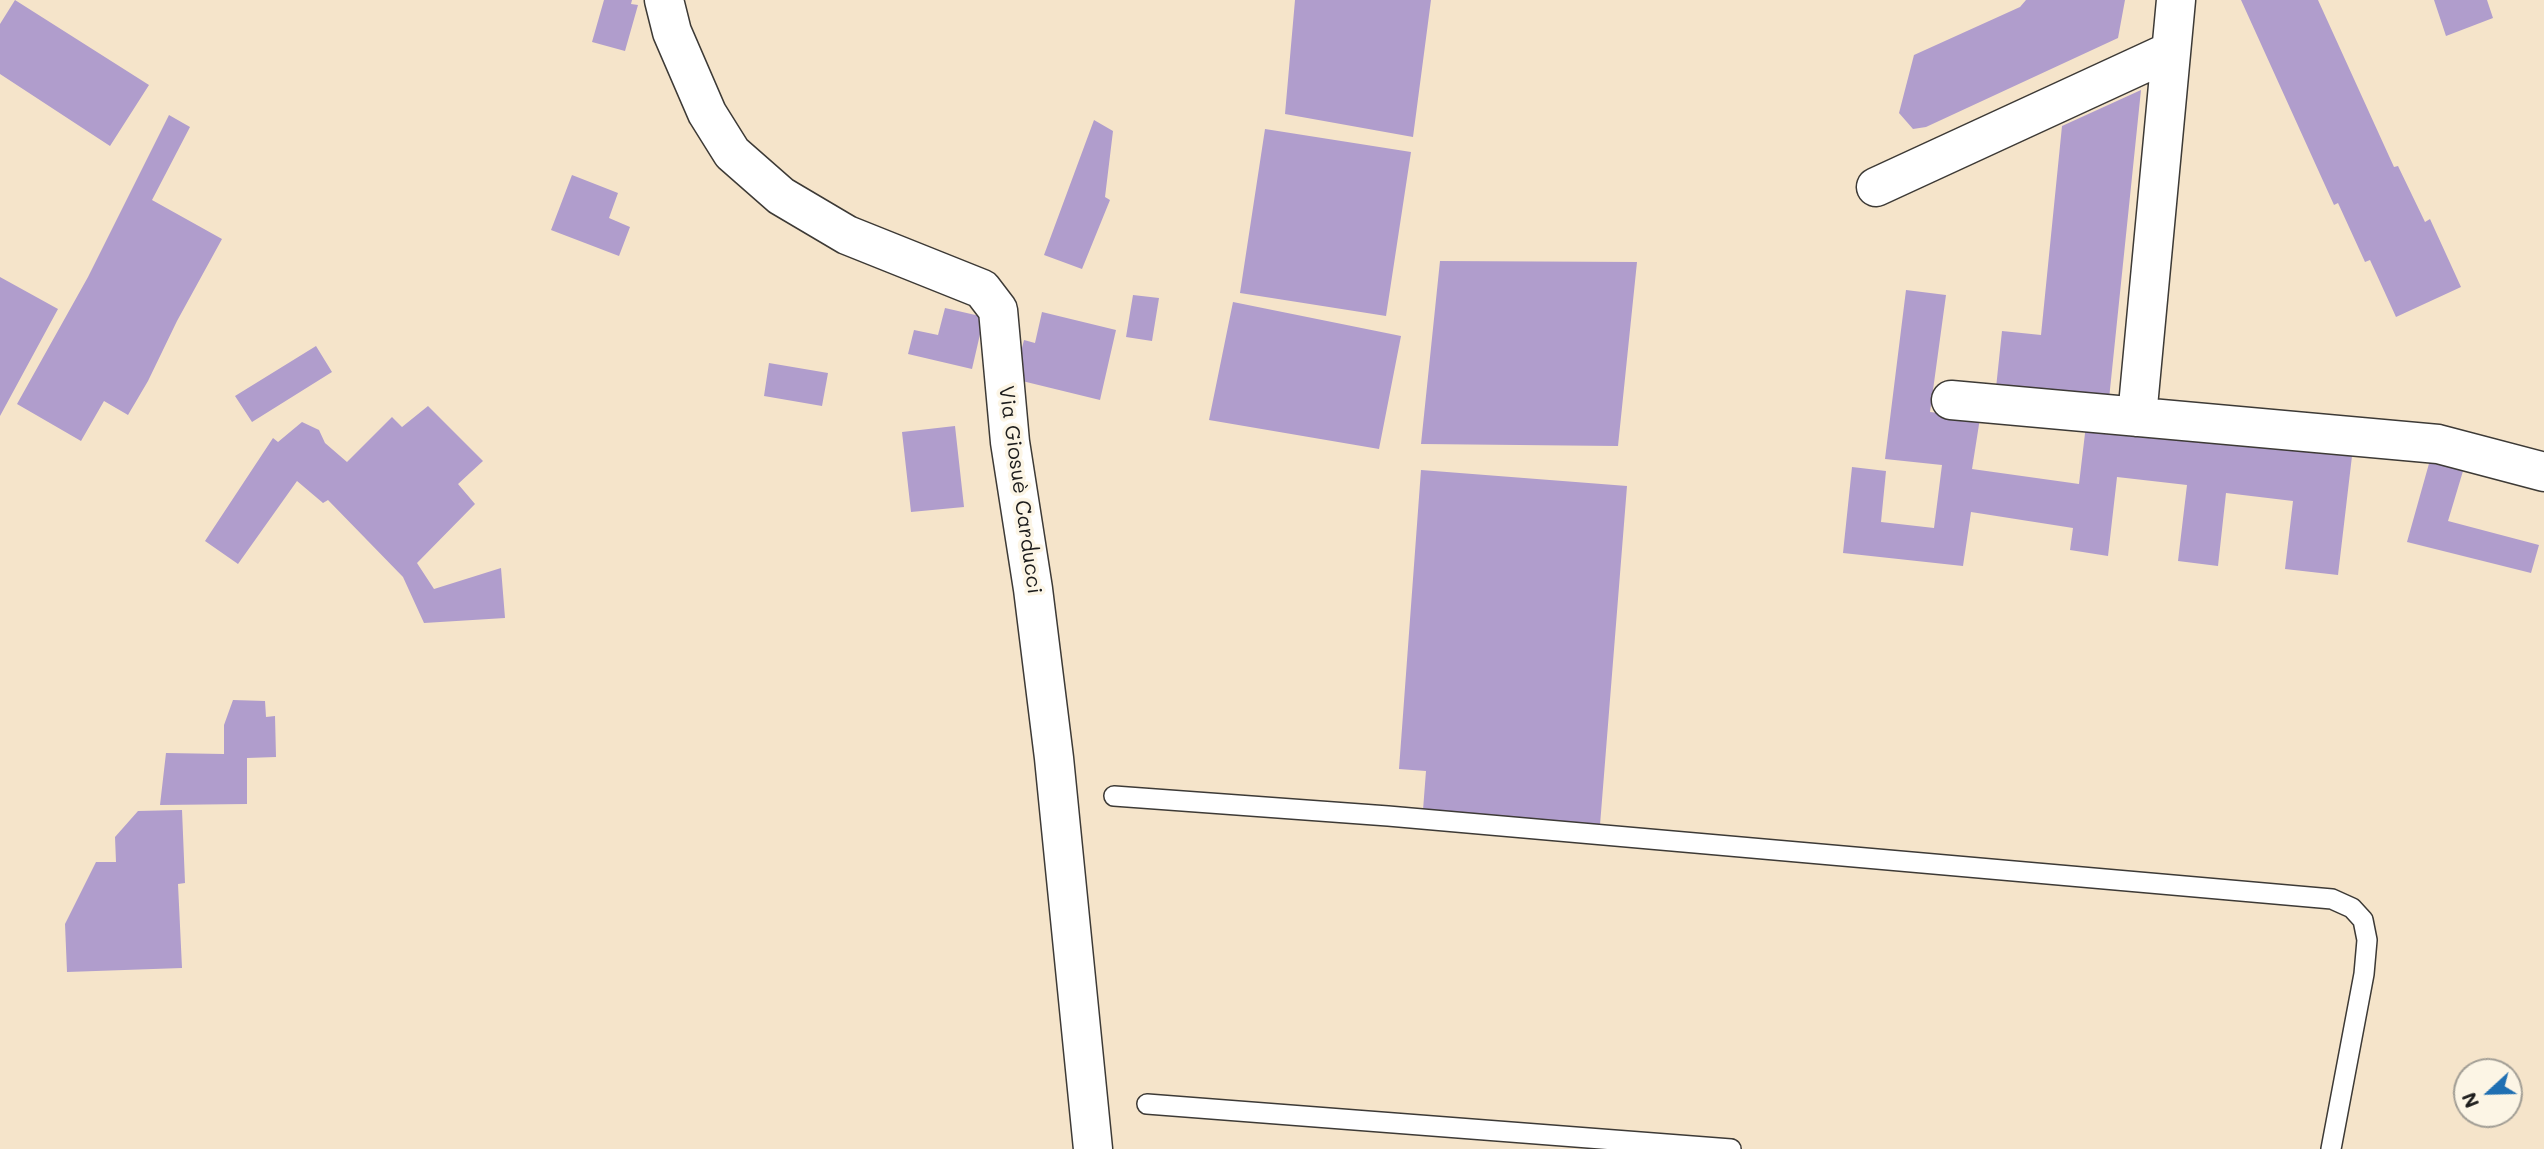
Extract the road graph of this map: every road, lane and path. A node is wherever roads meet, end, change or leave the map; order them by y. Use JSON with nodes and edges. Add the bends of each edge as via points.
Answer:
{"nodes":[{"id":1,"x":664,"y":0,"type":"edge"},
{"id":2,"x":2176,"y":0,"type":"edge"},
{"id":3,"x":2171,"y":51,"type":"junction"},
{"id":4,"x":1876,"y":187,"type":"dead end"},
{"id":5,"x":1951,"y":400,"type":"dead end"},
{"id":6,"x":2137,"y":417,"type":"junction"},
{"id":7,"x":2544,"y":472,"type":"edge"},
{"id":8,"x":1114,"y":796,"type":"dead end"},
{"id":9,"x":1147,"y":1104,"type":"dead end"},
{"id":10,"x":1093,"y":1149,"type":"edge"},
{"id":11,"x":1731,"y":1149,"type":"edge"},
{"id":12,"x":2331,"y":1149,"type":"edge"}],
"edges":[{"from":1,"to":10,"type":"street","name":"Via Giosuè Carducci","via":[[672,32],[707,113],[732,153],[781,196],[846,235],[982,289],[998,310],[1010,442],[1054,758]]},
{"from":2,"to":3,"type":"street"},
{"from":3,"to":4,"type":"street"},
{"from":3,"to":6,"type":"street"},
{"from":5,"to":6,"type":"street"},
{"from":6,"to":7,"type":"street","via":[[2438,444]]},
{"from":8,"to":12,"type":"lane","via":[[2332,899],[2352,908],[2363,920],[2367,940]]},
{"from":9,"to":11,"type":"lane"}]}
